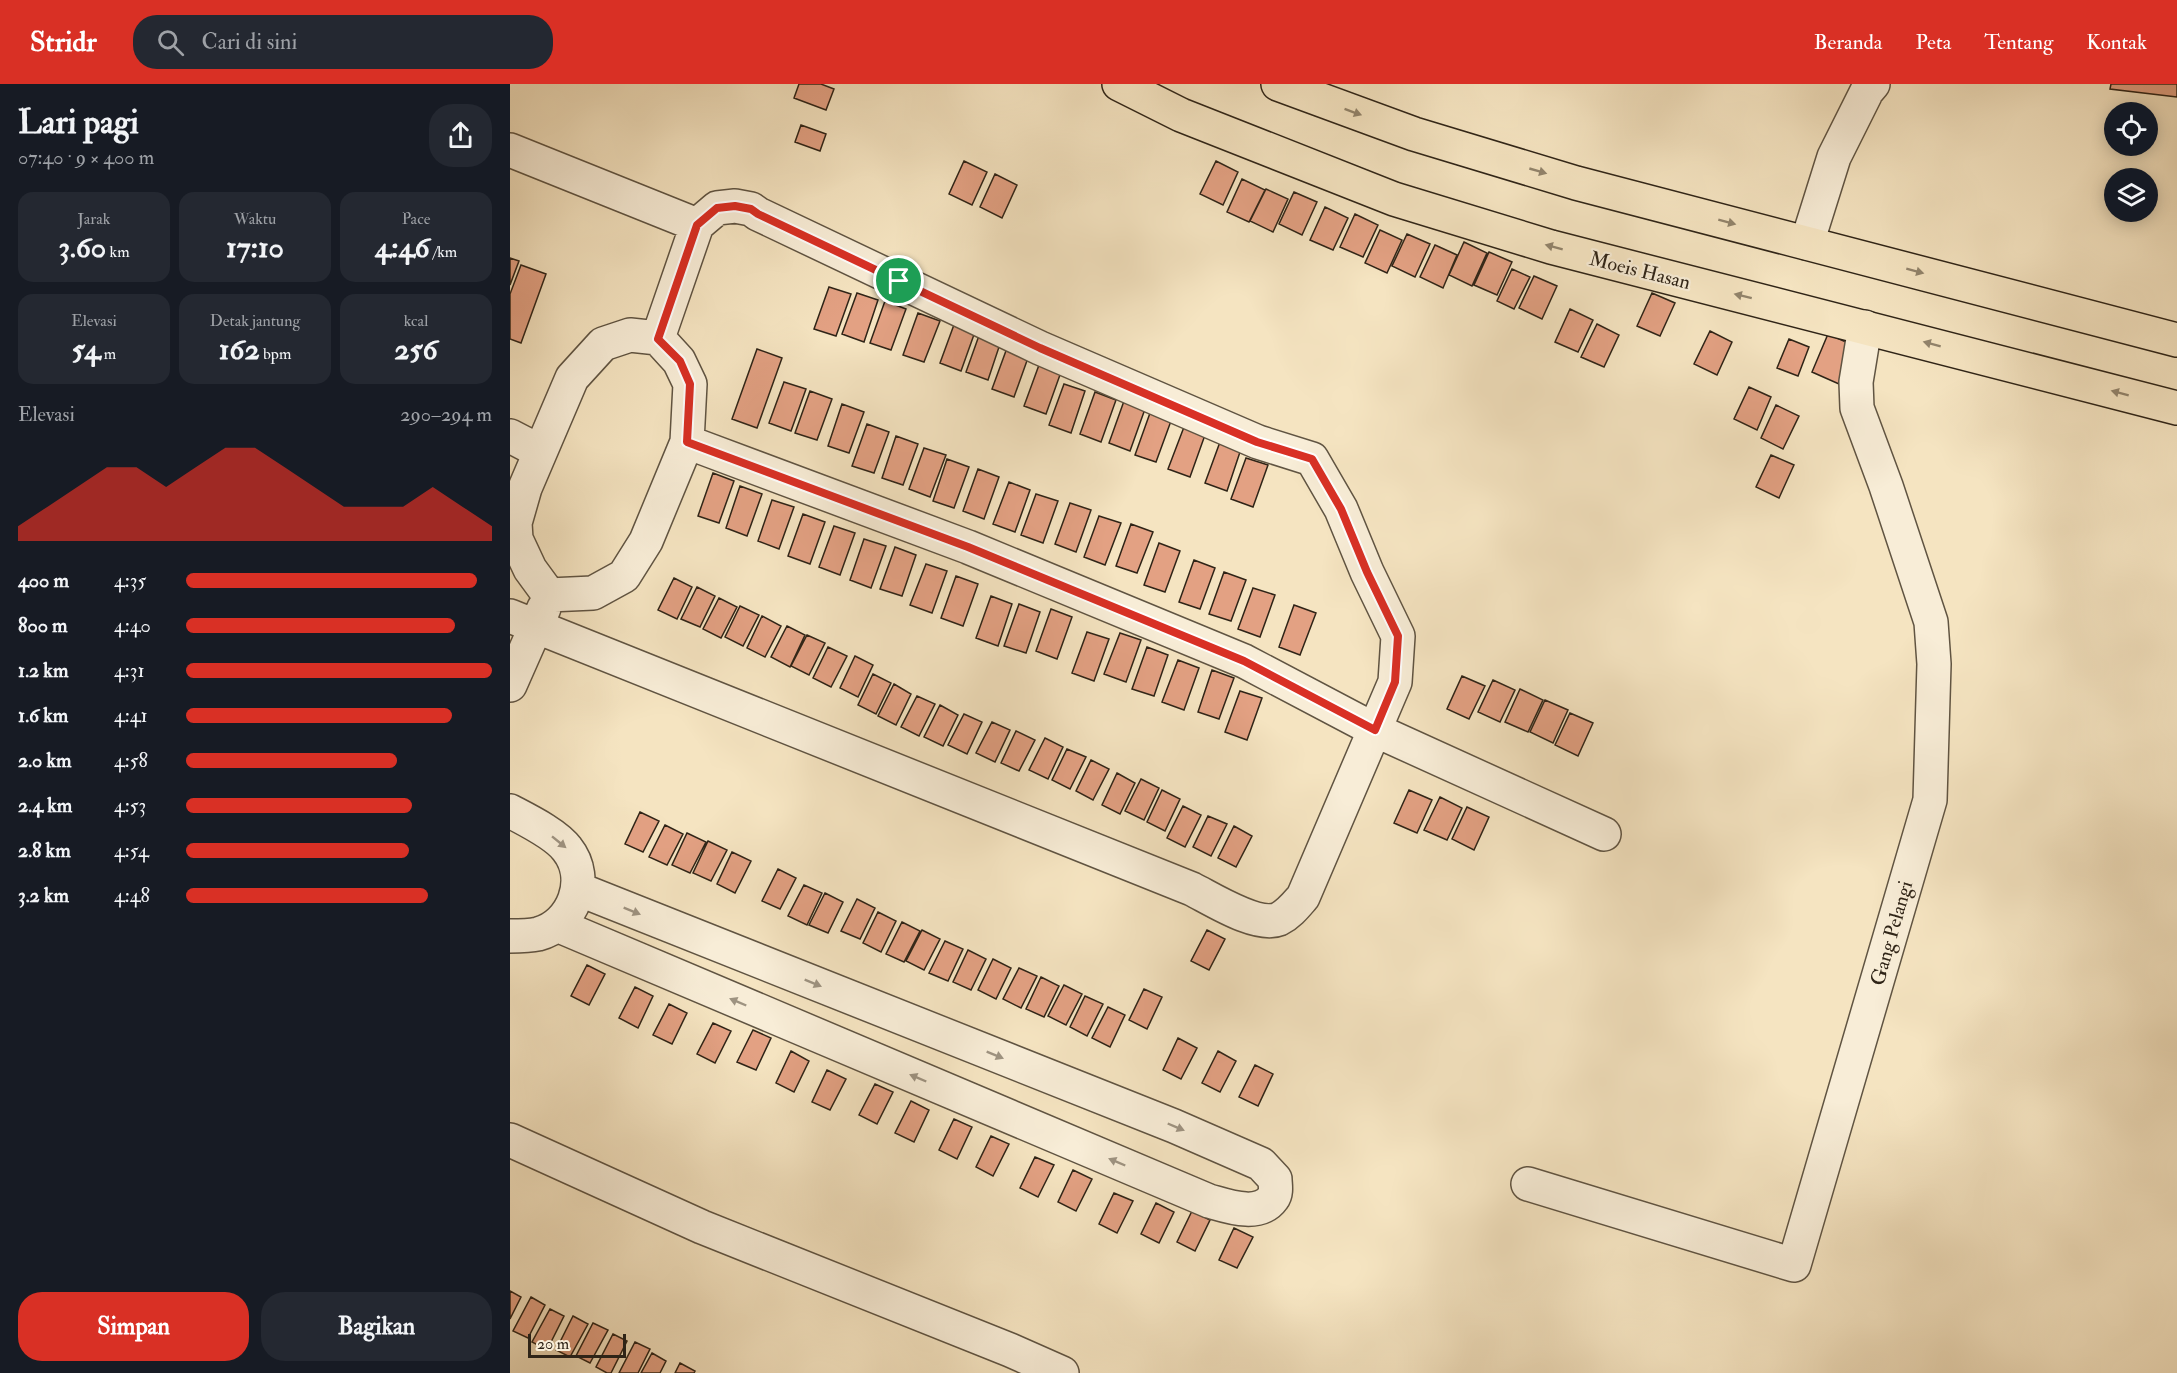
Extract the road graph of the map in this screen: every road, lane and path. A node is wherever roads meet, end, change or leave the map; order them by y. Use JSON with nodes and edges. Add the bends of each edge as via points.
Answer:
{"nodes":[{"id":1,"x":1119,"y":84,"type":"edge"},
{"id":2,"x":1278,"y":84,"type":"edge"},
{"id":3,"x":1873,"y":84,"type":"edge"},
{"id":4,"x":510,"y":150,"type":"edge"},
{"id":5,"x":697,"y":225,"type":"junction"},
{"id":6,"x":1807,"y":243,"type":"junction"},
{"id":7,"x":1865,"y":327,"type":"junction"},
{"id":8,"x":658,"y":339,"type":"junction"},
{"id":9,"x":2177,"y":340,"type":"edge"},
{"id":10,"x":2177,"y":408,"type":"edge"},
{"id":11,"x":510,"y":436,"type":"edge"},
{"id":12,"x":687,"y":442,"type":"junction"},
{"id":13,"x":539,"y":451,"type":"junction"},
{"id":14,"x":549,"y":595,"type":"junction"},
{"id":15,"x":523,"y":622,"type":"edge"},
{"id":16,"x":510,"y":685,"type":"edge"},
{"id":17,"x":1375,"y":730,"type":"junction"},
{"id":18,"x":510,"y":811,"type":"edge"},
{"id":19,"x":1604,"y":834,"type":"dead end"},
{"id":20,"x":578,"y":889,"type":"junction"},
{"id":21,"x":557,"y":925,"type":"junction"},
{"id":22,"x":510,"y":936,"type":"edge"},
{"id":23,"x":510,"y":1140,"type":"edge"},
{"id":24,"x":1527,"y":1184,"type":"dead end"},
{"id":25,"x":1062,"y":1373,"type":"edge"}],
"edges":[{"from":7,"to":1,"type":"main road","name":"Moeis Hasan","one_way":true,"via":[[1551,247],[1394,199],[1181,115]]},
{"from":2,"to":6,"type":"main road","one_way":true,"via":[[1414,135],[1576,183]]},
{"from":3,"to":6,"type":"street","via":[[1834,157]]},
{"from":4,"to":5,"type":"street"},
{"from":5,"to":8,"type":"street"},
{"from":5,"to":17,"type":"street","via":[[717,208],[751,209],[1040,348],[1257,442],[1312,459],[1341,509],[1398,636],[1395,682]]},
{"from":6,"to":9,"type":"main road","one_way":true},
{"from":10,"to":7,"type":"main road","name":"Moeis Hasan","one_way":true},
{"from":7,"to":24,"type":"street","name":"Gang Pelangi","via":[[1856,382],[1857,408],[1931,622],[1934,664],[1930,800],[1794,1264]]},
{"from":8,"to":12,"type":"street","via":[[680,361],[690,384]]},
{"from":8,"to":13,"type":"street","via":[[630,335],[603,344],[572,378]]},
{"from":11,"to":13,"type":"street"},
{"from":12,"to":14,"type":"street","via":[[646,541],[624,576],[593,593]]},
{"from":12,"to":17,"type":"street","via":[[968,547],[1244,661]]},
{"from":13,"to":14,"type":"street","via":[[515,523],[516,539],[530,569]]},
{"from":14,"to":15,"type":"street"},
{"from":15,"to":16,"type":"street"},
{"from":15,"to":17,"type":"street","via":[[1192,889],[1248,918],[1277,920],[1303,897]]},
{"from":17,"to":19,"type":"street"},
{"from":18,"to":20,"type":"street","one_way":true,"via":[[542,828],[568,849]]},
{"from":20,"to":21,"type":"street","via":[[571,910]]},
{"from":20,"to":21,"type":"street","one_way":true,"via":[[1261,1164],[1275,1179],[1273,1198],[1260,1207],[1237,1209],[1209,1201]]},
{"from":21,"to":22,"type":"street","via":[[538,934]]},
{"from":23,"to":25,"type":"street","via":[[702,1227]]}]}
